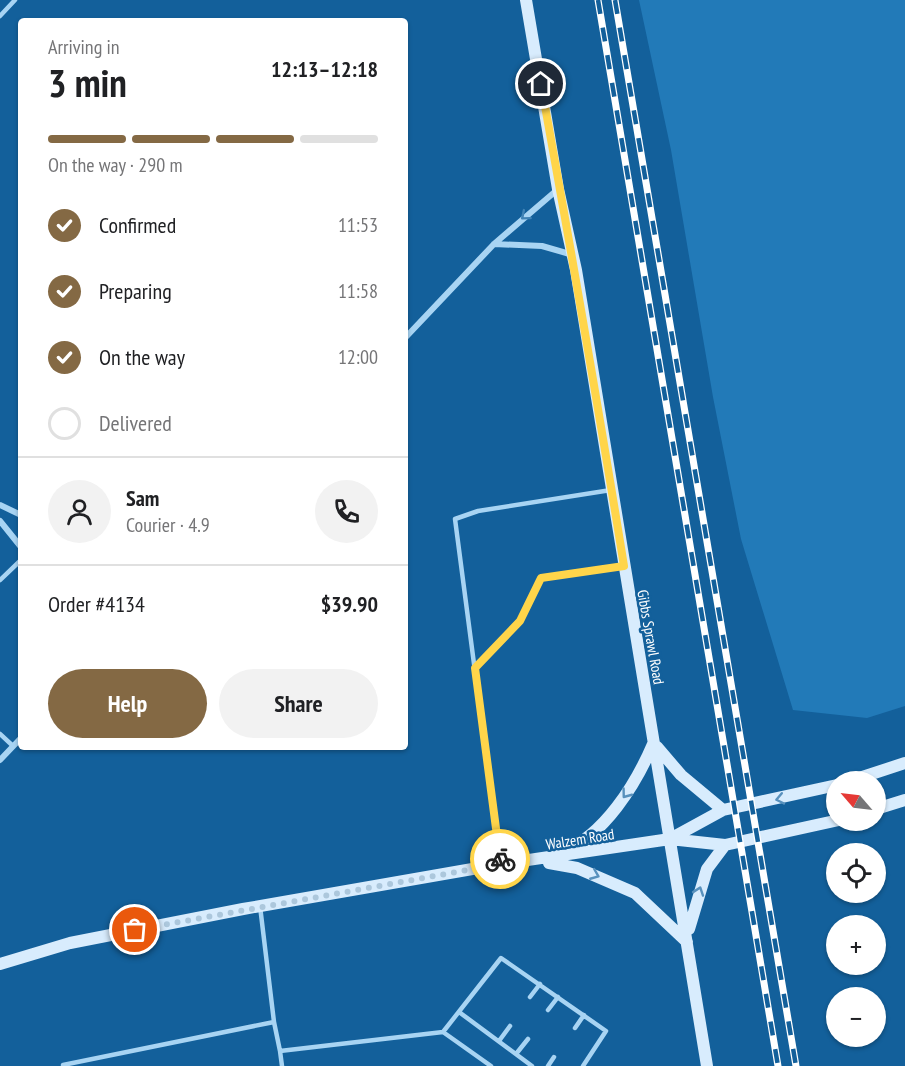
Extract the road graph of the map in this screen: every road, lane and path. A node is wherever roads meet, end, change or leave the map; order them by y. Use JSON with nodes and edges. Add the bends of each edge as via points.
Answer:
{"nodes":[{"id":1,"x":15,"y":0,"type":"edge"},
{"id":2,"x":526,"y":0,"type":"edge"},
{"id":3,"x":0,"y":16,"type":"edge"},
{"id":4,"x":558,"y":189,"type":"junction"},
{"id":5,"x":494,"y":244,"type":"junction"},
{"id":6,"x":573,"y":255,"type":"junction"},
{"id":7,"x":408,"y":335,"type":"edge"},
{"id":8,"x":612,"y":489,"type":"junction"},
{"id":9,"x":0,"y":505,"type":"edge"},
{"id":10,"x":18,"y":514,"type":"edge"},
{"id":11,"x":0,"y":521,"type":"edge"},
{"id":12,"x":18,"y":544,"type":"edge"},
{"id":13,"x":18,"y":563,"type":"edge"},
{"id":14,"x":624,"y":566,"type":"junction"},
{"id":15,"x":0,"y":580,"type":"edge"},
{"id":16,"x":475,"y":668,"type":"junction"},
{"id":17,"x":0,"y":734,"type":"edge"},
{"id":18,"x":18,"y":741,"type":"edge"},
{"id":19,"x":654,"y":743,"type":"junction"},
{"id":20,"x":13,"y":746,"type":"junction"},
{"id":21,"x":0,"y":760,"type":"edge"},
{"id":22,"x":905,"y":763,"type":"edge"},
{"id":23,"x":881,"y":771,"type":"edge"},
{"id":24,"x":826,"y":787,"type":"edge"},
{"id":25,"x":905,"y":800,"type":"edge"},
{"id":26,"x":886,"y":806,"type":"edge"},
{"id":27,"x":723,"y":810,"type":"junction"},
{"id":28,"x":826,"y":823,"type":"edge"},
{"id":29,"x":670,"y":839,"type":"junction"},
{"id":30,"x":725,"y":845,"type":"junction"},
{"id":31,"x":539,"y":861,"type":"junction"},
{"id":32,"x":501,"y":864,"type":"junction"},
{"id":33,"x":260,"y":906,"type":"junction"},
{"id":34,"x":687,"y":942,"type":"junction"},
{"id":35,"x":0,"y":964,"type":"edge"},
{"id":36,"x":540,"y":984,"type":"junction"},
{"id":37,"x":530,"y":997,"type":"dead end"},
{"id":38,"x":558,"y":997,"type":"junction"},
{"id":39,"x":548,"y":1010,"type":"dead end"},
{"id":40,"x":459,"y":1012,"type":"junction"},
{"id":41,"x":584,"y":1016,"type":"junction"},
{"id":42,"x":274,"y":1022,"type":"junction"},
{"id":43,"x":510,"y":1026,"type":"dead end"},
{"id":44,"x":575,"y":1028,"type":"dead end"},
{"id":45,"x":442,"y":1032,"type":"junction"},
{"id":46,"x":528,"y":1039,"type":"dead end"},
{"id":47,"x":498,"y":1041,"type":"junction"},
{"id":48,"x":280,"y":1051,"type":"junction"},
{"id":49,"x":516,"y":1054,"type":"junction"},
{"id":50,"x":554,"y":1057,"type":"dead end"},
{"id":51,"x":62,"y":1066,"type":"edge"},
{"id":52,"x":282,"y":1066,"type":"edge"},
{"id":53,"x":491,"y":1066,"type":"edge"},
{"id":54,"x":532,"y":1066,"type":"edge"},
{"id":55,"x":548,"y":1066,"type":"edge"},
{"id":56,"x":583,"y":1066,"type":"edge"},
{"id":57,"x":707,"y":1066,"type":"edge"}],
"edges":[{"from":1,"to":3,"type":"lane"},
{"from":2,"to":4,"type":"main road","name":"Gibbs Sprawl Road"},
{"from":4,"to":5,"type":"street","one_way":true},
{"from":4,"to":6,"type":"main road","name":"Gibbs Sprawl Road"},
{"from":5,"to":6,"type":"street","via":[[542,246]]},
{"from":5,"to":7,"type":"street"},
{"from":6,"to":8,"type":"main road","name":"Gibbs Sprawl Road"},
{"from":8,"to":14,"type":"main road","name":"Gibbs Sprawl Road"},
{"from":8,"to":16,"type":"lane","via":[[478,511],[455,519]]},
{"from":9,"to":10,"type":"street"},
{"from":11,"to":12,"type":"street"},
{"from":13,"to":15,"type":"lane"},
{"from":14,"to":16,"type":"lane","via":[[541,578],[520,621]]},
{"from":14,"to":19,"type":"main road","name":"Gibbs Sprawl Road"},
{"from":16,"to":32,"type":"lane"},
{"from":17,"to":20,"type":"lane"},
{"from":18,"to":20,"type":"street"},
{"from":19,"to":27,"type":"main road","via":[[681,775]]},
{"from":19,"to":29,"type":"main road","name":"Gibbs Sprawl Road"},
{"from":19,"to":31,"type":"main road","one_way":true,"via":[[642,769],[612,812],[577,846]]},
{"from":20,"to":21,"type":"street"},
{"from":22,"to":23,"type":"main road"},
{"from":24,"to":27,"type":"main road","name":"Walzem Road","one_way":true},
{"from":25,"to":26,"type":"main road"},
{"from":27,"to":29,"type":"main road","name":"Walzem Road"},
{"from":28,"to":30,"type":"main road","name":"Walzem Road"},
{"from":29,"to":30,"type":"main road","name":"Walzem Road"},
{"from":29,"to":31,"type":"main road","name":"Walzem Road"},
{"from":29,"to":34,"type":"main road","name":"Gibbs Sprawl Road"},
{"from":34,"to":30,"type":"main road","one_way":true,"via":[[698,890],[707,869]]},
{"from":31,"to":32,"type":"main road","name":"Walzem Road"},
{"from":31,"to":34,"type":"main road","one_way":true,"via":[[577,868],[636,893]]},
{"from":32,"to":33,"type":"main road","name":"Walzem Road"},
{"from":33,"to":35,"type":"main road","name":"Walzem Road","via":[[70,943]]},
{"from":33,"to":42,"type":"lane"},
{"from":34,"to":57,"type":"main road","name":"Gibbs Sprawl Road"},
{"from":36,"to":37,"type":"lane"},
{"from":36,"to":38,"type":"lane"},
{"from":36,"to":40,"type":"lane","via":[[501,958]]},
{"from":38,"to":39,"type":"lane"},
{"from":38,"to":41,"type":"lane"},
{"from":40,"to":45,"type":"lane"},
{"from":40,"to":47,"type":"lane"},
{"from":41,"to":44,"type":"lane"},
{"from":41,"to":56,"type":"lane","via":[[606,1031]]},
{"from":42,"to":48,"type":"lane"},
{"from":42,"to":51,"type":"lane"},
{"from":43,"to":47,"type":"lane"},
{"from":45,"to":48,"type":"lane"},
{"from":45,"to":53,"type":"lane"},
{"from":46,"to":49,"type":"lane"},
{"from":47,"to":49,"type":"lane"},
{"from":48,"to":52,"type":"lane"},
{"from":49,"to":54,"type":"lane"},
{"from":50,"to":55,"type":"lane"}]}
